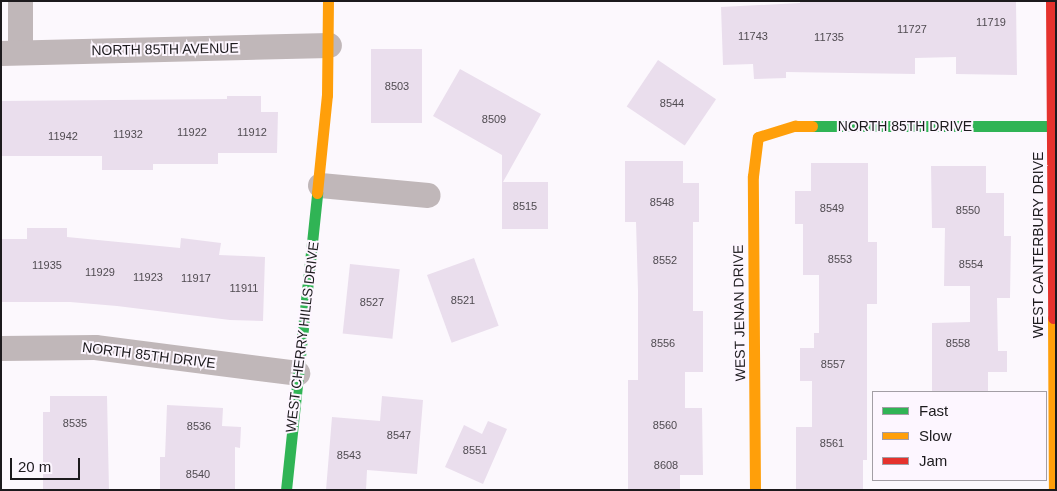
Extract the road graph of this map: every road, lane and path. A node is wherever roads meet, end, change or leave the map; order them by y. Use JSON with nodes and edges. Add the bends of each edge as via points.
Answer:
{"nodes":[{"id":1,"x":20,"y":1,"type":"edge"},
{"id":2,"x":328,"y":1,"type":"edge"},
{"id":3,"x":1051,"y":1,"type":"edge"},
{"id":4,"x":328,"y":45,"type":"junction"},
{"id":5,"x":10,"y":53,"type":"edge"},
{"id":6,"x":1053,"y":126,"type":"junction"},
{"id":7,"x":758,"y":137,"type":"joint"},
{"id":8,"x":320,"y":185,"type":"junction"},
{"id":9,"x":428,"y":195,"type":"dead end"},
{"id":10,"x":1,"y":348,"type":"edge"},
{"id":11,"x":297,"y":373,"type":"junction"},
{"id":12,"x":286,"y":490,"type":"edge"},
{"id":13,"x":755,"y":490,"type":"edge"},
{"id":14,"x":1054,"y":490,"type":"edge"}],
"edges":[{"from":1,"to":5,"type":"street"},
{"from":2,"to":4,"type":"street","name":"WEST CHERRY HILLS DRIVE"},
{"from":3,"to":6,"type":"street","name":"WEST CANTERBURY DRIVE"},
{"from":4,"to":5,"type":"street","name":"NORTH 85TH AVENUE"},
{"from":4,"to":8,"type":"street","name":"WEST CHERRY HILLS DRIVE"},
{"from":6,"to":7,"type":"street","name":"NORTH 85TH DRIVE","via":[[795,126]]},
{"from":6,"to":14,"type":"street","name":"WEST CANTERBURY DRIVE"},
{"from":7,"to":13,"type":"street","name":"WEST JENAN DRIVE","via":[[753,176]]},
{"from":8,"to":9,"type":"street"},
{"from":8,"to":11,"type":"street","name":"WEST CHERRY HILLS DRIVE"},
{"from":10,"to":11,"type":"street","name":"NORTH 85TH DRIVE","via":[[96,347]]},
{"from":11,"to":12,"type":"street","name":"WEST CHERRY HILLS DRIVE"}]}
